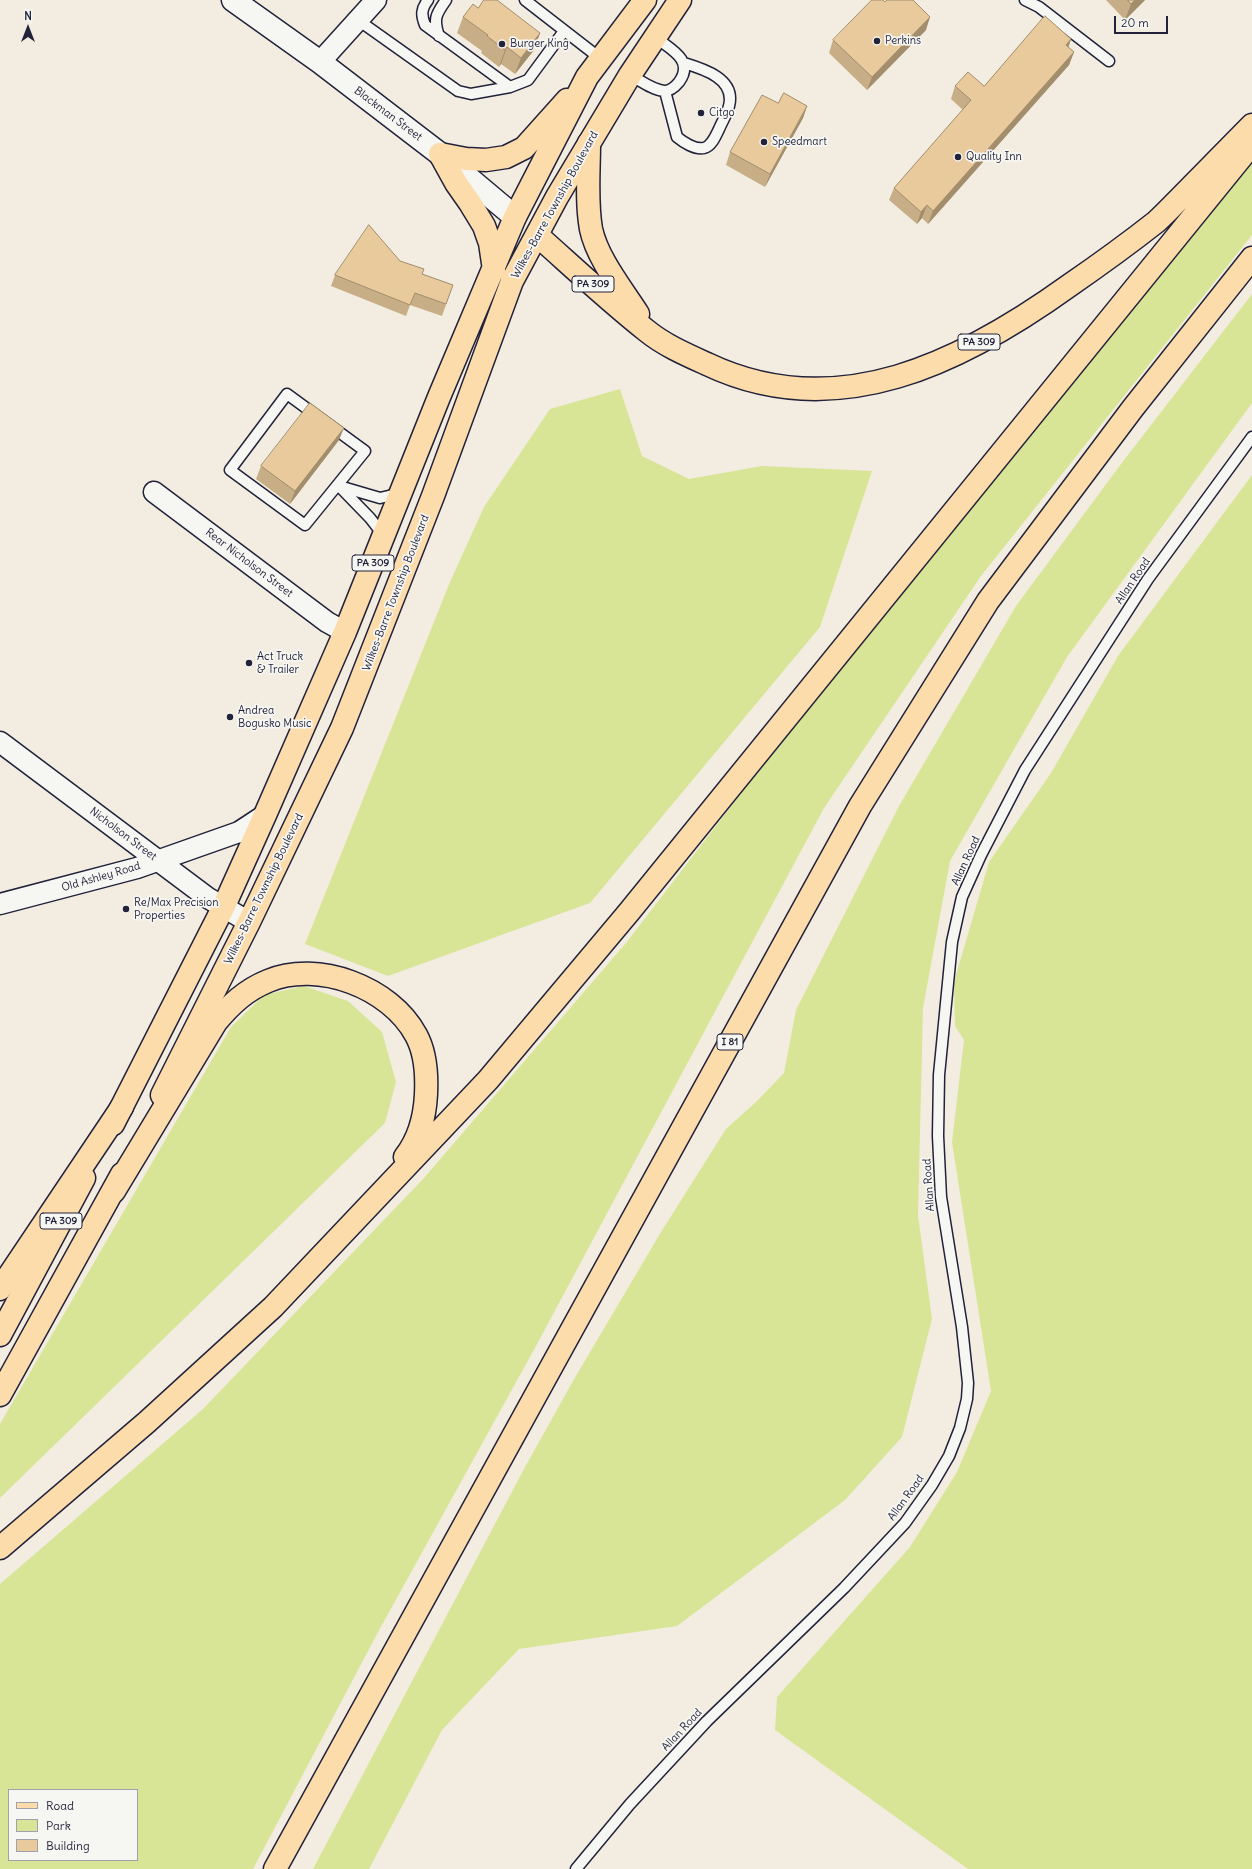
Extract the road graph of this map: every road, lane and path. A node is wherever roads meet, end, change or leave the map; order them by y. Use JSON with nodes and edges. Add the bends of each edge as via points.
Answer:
{"nodes":[{"id":1,"x":233,"y":0,"type":"edge"},
{"id":2,"x":376,"y":0,"type":"edge"},
{"id":3,"x":428,"y":0,"type":"edge"},
{"id":4,"x":446,"y":0,"type":"edge"},
{"id":5,"x":525,"y":0,"type":"edge"},
{"id":6,"x":645,"y":0,"type":"edge"},
{"id":7,"x":680,"y":0,"type":"edge"},
{"id":8,"x":1025,"y":0,"type":"edge"},
{"id":9,"x":358,"y":20,"type":"junction"},
{"id":10,"x":564,"y":31,"type":"junction"},
{"id":11,"x":439,"y":36,"type":"junction"},
{"id":12,"x":655,"y":37,"type":"junction"},
{"id":13,"x":601,"y":59,"type":"junction"},
{"id":14,"x":1108,"y":61,"type":"dead end"},
{"id":15,"x":320,"y":62,"type":"junction"},
{"id":16,"x":684,"y":63,"type":"junction"},
{"id":17,"x":630,"y":75,"type":"junction"},
{"id":18,"x":587,"y":77,"type":"junction"},
{"id":19,"x":510,"y":87,"type":"junction"},
{"id":20,"x":665,"y":91,"type":"junction"},
{"id":21,"x":1252,"y":125,"type":"edge"},
{"id":22,"x":589,"y":143,"type":"junction"},
{"id":23,"x":1252,"y":144,"type":"edge"},
{"id":24,"x":440,"y":154,"type":"junction"},
{"id":25,"x":515,"y":217,"type":"junction"},
{"id":26,"x":538,"y":236,"type":"junction"},
{"id":27,"x":1252,"y":258,"type":"edge"},
{"id":28,"x":494,"y":270,"type":"junction"},
{"id":29,"x":649,"y":332,"type":"junction"},
{"id":30,"x":1252,"y":437,"type":"edge"},
{"id":31,"x":338,"y":486,"type":"junction"},
{"id":32,"x":154,"y":492,"type":"dead end"},
{"id":33,"x":401,"y":493,"type":"junction"},
{"id":34,"x":384,"y":536,"type":"junction"},
{"id":35,"x":345,"y":632,"type":"junction"},
{"id":36,"x":0,"y":742,"type":"edge"},
{"id":37,"x":265,"y":815,"type":"junction"},
{"id":38,"x":158,"y":860,"type":"junction"},
{"id":39,"x":0,"y":904,"type":"edge"},
{"id":40,"x":224,"y":906,"type":"junction"},
{"id":41,"x":249,"y":922,"type":"junction"},
{"id":42,"x":122,"y":1107,"type":"junction"},
{"id":43,"x":114,"y":1190,"type":"junction"},
{"id":44,"x":367,"y":1208,"type":"junction"},
{"id":45,"x":0,"y":1289,"type":"edge"},
{"id":46,"x":0,"y":1335,"type":"edge"},
{"id":47,"x":0,"y":1394,"type":"edge"},
{"id":48,"x":0,"y":1548,"type":"edge"},
{"id":49,"x":275,"y":1869,"type":"edge"},
{"id":50,"x":576,"y":1869,"type":"edge"}],
"edges":[{"from":1,"to":15,"type":"main road","name":"Blackman Street"},
{"from":2,"to":9,"type":"street"},
{"from":3,"to":11,"type":"lane","via":[[422,7],[421,17],[425,25]]},
{"from":4,"to":11,"type":"lane","via":[[436,13]]},
{"from":5,"to":10,"type":"lane"},
{"from":6,"to":13,"type":"main road","name":"Wilkes-Barre Township Boulevard"},
{"from":7,"to":12,"type":"main road","name":"Wilkes-Barre Township Boulevard"},
{"from":8,"to":14,"type":"lane","via":[[1039,7]]},
{"from":9,"to":15,"type":"street"},
{"from":9,"to":19,"type":"lane","via":[[458,91],[471,94]]},
{"from":10,"to":13,"type":"lane"},
{"from":10,"to":19,"type":"lane","via":[[528,80]]},
{"from":11,"to":19,"type":"lane"},
{"from":12,"to":16,"type":"lane","via":[[676,53]]},
{"from":12,"to":17,"type":"main road","name":"Wilkes-Barre Township Boulevard"},
{"from":13,"to":18,"type":"main road","name":"Wilkes-Barre Township Boulevard"},
{"from":15,"to":24,"type":"main road","name":"Blackman Street"},
{"from":16,"to":20,"type":"lane","via":[[684,75],[675,87]]},
{"from":16,"to":20,"type":"lane","via":[[702,69],[724,82],[729,89],[729,107],[711,143],[704,148],[695,147],[677,137]]},
{"from":17,"to":20,"type":"lane"},
{"from":17,"to":22,"type":"main road","name":"Wilkes-Barre Township Boulevard"},
{"from":18,"to":24,"type":"main road","via":[[524,148],[506,157],[486,160]]},
{"from":18,"to":25,"type":"main road","name":"Wilkes-Barre Township Boulevard"},
{"from":21,"to":29,"type":"main road","number":"PA 309","via":[[1157,221],[1100,265],[1034,311],[993,335],[943,361],[909,374],[878,383],[832,389],[798,389],[764,384],[709,366]]},
{"from":22,"to":26,"type":"main road","name":"Wilkes-Barre Township Boulevard","via":[[557,197]]},
{"from":22,"to":29,"type":"main road","via":[[592,229],[601,255]]},
{"from":23,"to":44,"type":"main road","via":[[629,912],[488,1080]]},
{"from":24,"to":25,"type":"main road","name":"Blackman Street"},
{"from":24,"to":28,"type":"main road","via":[[484,226],[490,242]]},
{"from":25,"to":26,"type":"main road","name":"Blackman Street","number":"PA 309"},
{"from":25,"to":28,"type":"main road","name":"Wilkes-Barre Township Boulevard","number":"PA 309"},
{"from":26,"to":29,"type":"main road","number":"PA 309"},
{"from":26,"to":41,"type":"main road","name":"Wilkes-Barre Township Boulevard","via":[[512,281],[433,496],[342,728]]},
{"from":27,"to":49,"type":"main road","number":"I 81","via":[[1133,408],[988,601],[860,806]]},
{"from":28,"to":33,"type":"main road","name":"Wilkes-Barre Township Boulevard","number":"PA 309","via":[[439,396]]},
{"from":30,"to":50,"type":"lane","name":"Allan Road","via":[[1148,579],[1025,770],[962,897],[952,942],[939,1090],[941,1197],[962,1327],[968,1383],[960,1428],[949,1456],[905,1523],[844,1588],[707,1721],[630,1804]]},
{"from":31,"to":31,"type":"lane","via":[[364,451],[288,394],[230,470],[306,525]]},
{"from":31,"to":33,"type":"lane","via":[[380,498]]},
{"from":31,"to":34,"type":"lane"},
{"from":32,"to":35,"type":"street","name":"Rear Nicholson Street","via":[[327,622]]},
{"from":33,"to":34,"type":"main road","name":"Wilkes-Barre Township Boulevard","number":"PA 309"},
{"from":34,"to":35,"type":"main road","name":"Wilkes-Barre Township Boulevard","number":"PA 309"},
{"from":35,"to":37,"type":"main road","name":"Wilkes-Barre Township Boulevard","number":"PA 309"},
{"from":36,"to":38,"type":"street","name":"Nicholson Street"},
{"from":37,"to":38,"type":"street","name":"Old Ashley Road","via":[[240,832]]},
{"from":37,"to":40,"type":"main road","name":"Wilkes-Barre Township Boulevard","number":"PA 309"},
{"from":38,"to":39,"type":"street","name":"Old Ashley Road","via":[[137,868]]},
{"from":38,"to":40,"type":"street","name":"Nicholson Street","via":[[208,898]]},
{"from":40,"to":41,"type":"street","name":"Nicholson Street"},
{"from":40,"to":42,"type":"main road","name":"Wilkes-Barre Township Boulevard","number":"PA 309"},
{"from":41,"to":43,"type":"main road","name":"Wilkes-Barre Township Boulevard"},
{"from":42,"to":45,"type":"main road"},
{"from":42,"to":46,"type":"main road","number":"PA 309"},
{"from":43,"to":44,"type":"main road","via":[[216,1022],[231,1004],[268,980],[312,974],[334,976],[354,982],[373,992],[403,1017],[416,1034],[423,1052],[426,1088],[425,1111],[420,1129],[409,1152]]},
{"from":43,"to":47,"type":"main road","number":"PA 309"},
{"from":44,"to":48,"type":"main road","via":[[273,1307],[147,1422]]}]}
